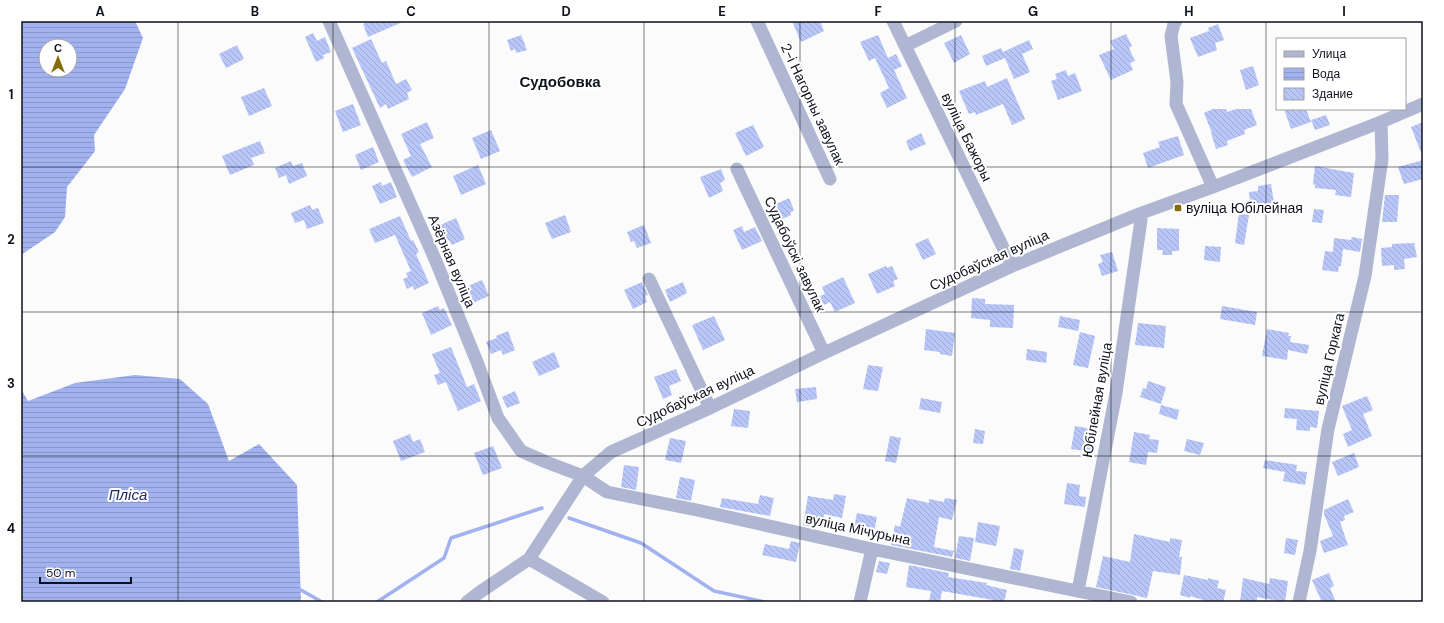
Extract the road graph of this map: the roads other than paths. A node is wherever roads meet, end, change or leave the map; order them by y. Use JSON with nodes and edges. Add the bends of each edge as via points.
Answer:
{"nodes":[{"id":1,"x":329,"y":21,"type":"edge"},
{"id":2,"x":757,"y":21,"type":"edge"},
{"id":3,"x":893,"y":21,"type":"edge"},
{"id":4,"x":956,"y":21,"type":"edge"},
{"id":5,"x":1176,"y":21,"type":"edge"},
{"id":6,"x":905,"y":46,"type":"junction"},
{"id":7,"x":1423,"y":104,"type":"edge"},
{"id":8,"x":1381,"y":122,"type":"junction"},
{"id":9,"x":737,"y":169,"type":"dead end"},
{"id":10,"x":830,"y":179,"type":"dead end"},
{"id":11,"x":1213,"y":187,"type":"junction"},
{"id":12,"x":1139,"y":214,"type":"junction"},
{"id":13,"x":1012,"y":266,"type":"junction"},
{"id":14,"x":649,"y":279,"type":"dead end"},
{"id":15,"x":824,"y":353,"type":"junction"},
{"id":16,"x":710,"y":408,"type":"junction"},
{"id":17,"x":583,"y":476,"type":"junction"},
{"id":18,"x":872,"y":549,"type":"junction"},
{"id":19,"x":529,"y":559,"type":"junction"},
{"id":20,"x":1078,"y":591,"type":"junction"},
{"id":21,"x":467,"y":602,"type":"edge"},
{"id":22,"x":603,"y":602,"type":"edge"},
{"id":23,"x":860,"y":602,"type":"edge"},
{"id":24,"x":1131,"y":602,"type":"edge"},
{"id":25,"x":1299,"y":602,"type":"edge"}],
"edges":[{"from":1,"to":17,"type":"street","name":"Азёрная вуліца","via":[[435,258],[498,418],[521,451]]},
{"from":2,"to":10,"type":"street","name":"2-і Нагорны завулак"},
{"from":3,"to":6,"type":"street","name":"вуліца Бажоры"},
{"from":4,"to":6,"type":"street"},
{"from":5,"to":11,"type":"street","via":[[1171,36],[1177,82],[1176,104]]},
{"from":6,"to":13,"type":"street","name":"вуліца Бажоры"},
{"from":7,"to":8,"type":"street","name":"Судобаўская вуліца"},
{"from":8,"to":11,"type":"street","name":"Судобаўская вуліца"},
{"from":8,"to":25,"type":"street","name":"вуліца Горкага","via":[[1382,159],[1365,276],[1328,429],[1310,551]]},
{"from":9,"to":15,"type":"street","name":"Судабоўскі завулак"},
{"from":11,"to":12,"type":"street","name":"Судобаўская вуліца"},
{"from":12,"to":13,"type":"street","name":"Судобаўская вуліца"},
{"from":12,"to":20,"type":"street","name":"Юбілейная вуліца","via":[[1141,220],[1116,392]]},
{"from":13,"to":15,"type":"street","name":"Судобаўская вуліца"},
{"from":14,"to":16,"type":"street"},
{"from":15,"to":16,"type":"street","name":"Судобаўская вуліца"},
{"from":16,"to":17,"type":"street","name":"Судобаўская вуліца","via":[[611,452]]},
{"from":17,"to":18,"type":"street","name":"вуліца Мічурына","via":[[607,492]]},
{"from":17,"to":19,"type":"street","name":"Судобаўская вуліца"},
{"from":18,"to":20,"type":"street","name":"вуліца Мічурына"},
{"from":18,"to":23,"type":"street"},
{"from":19,"to":21,"type":"street"},
{"from":19,"to":22,"type":"street"},
{"from":20,"to":24,"type":"street","name":"вуліца Мічурына"}]}
